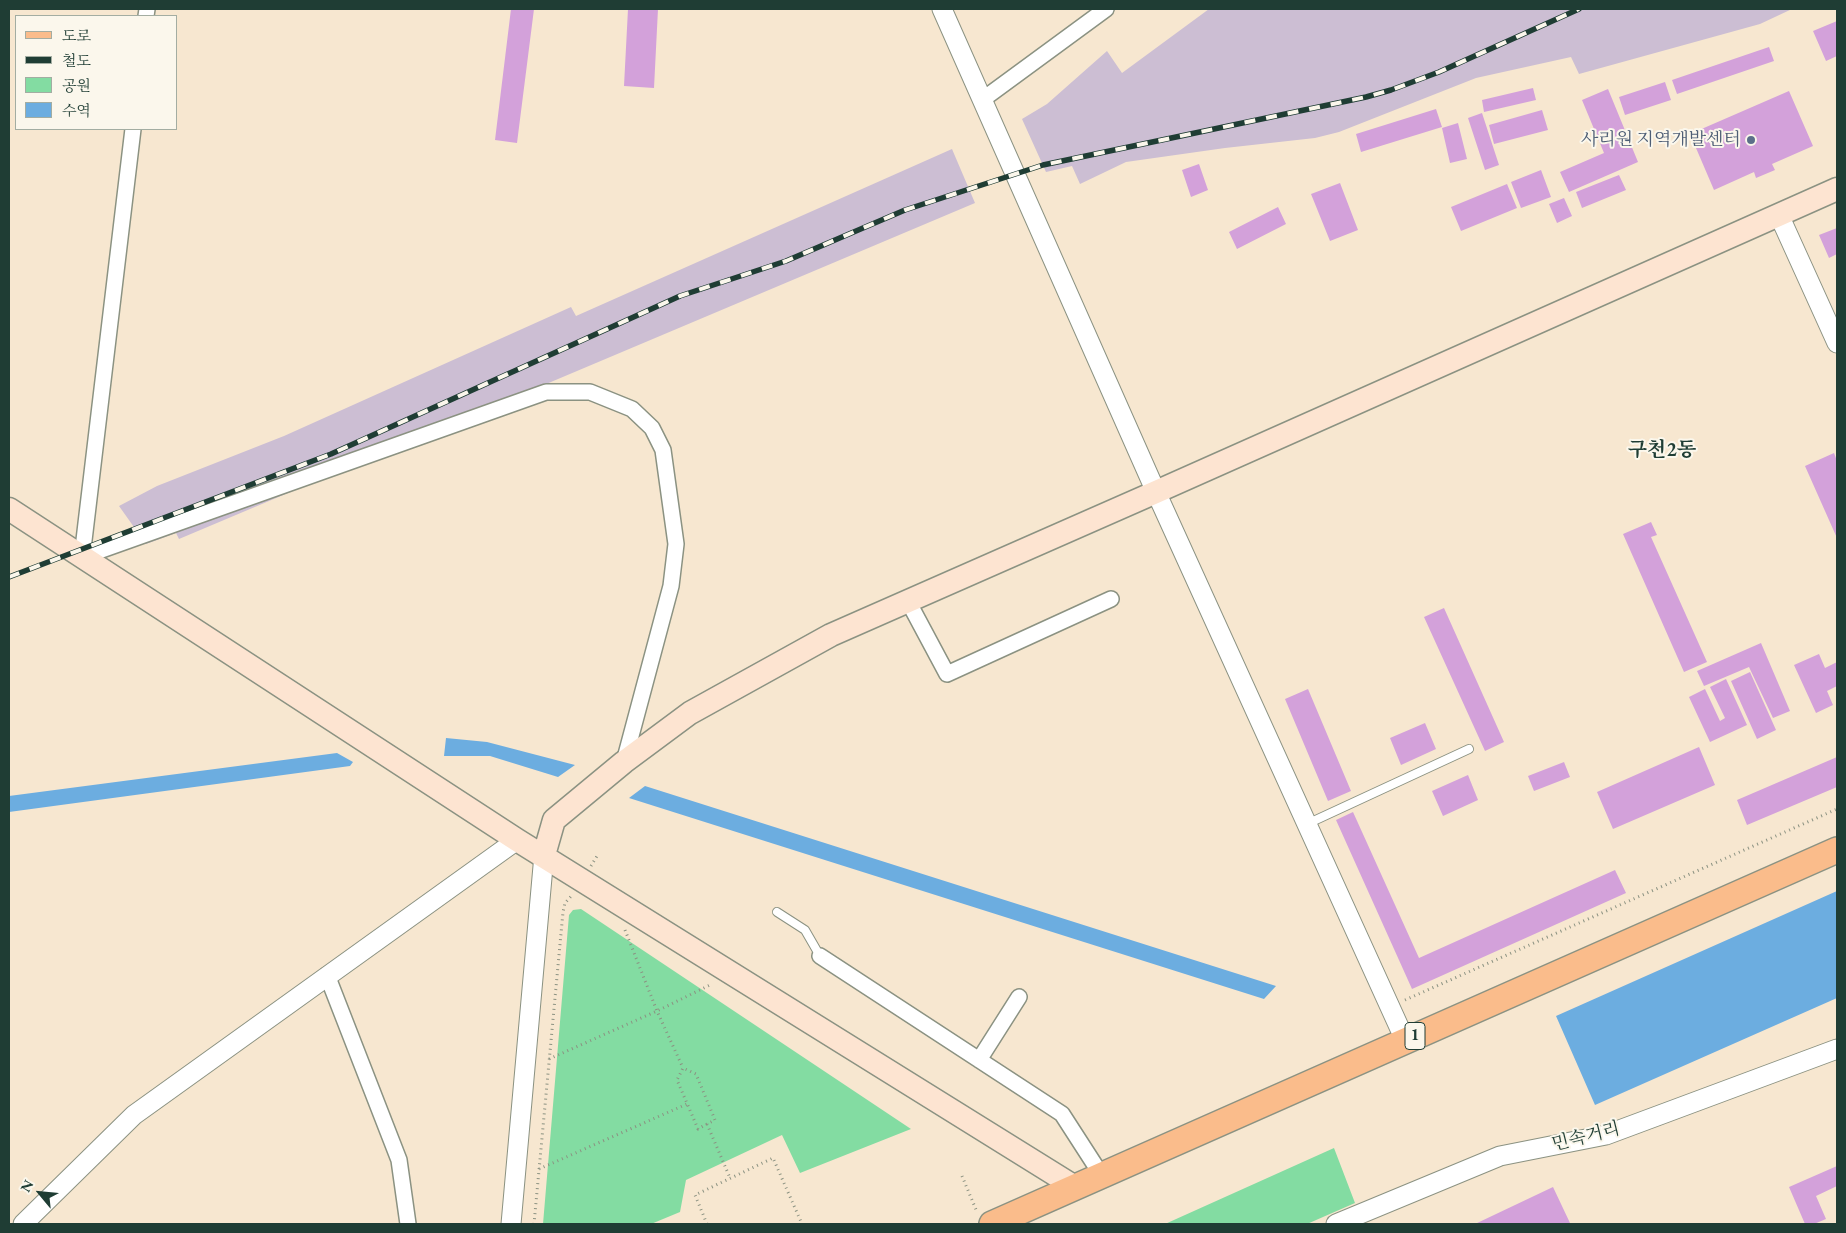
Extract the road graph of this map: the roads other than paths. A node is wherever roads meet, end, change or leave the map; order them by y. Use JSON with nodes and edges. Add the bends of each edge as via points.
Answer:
{"nodes":[{"id":1,"x":942,"y":9,"type":"edge"},
{"id":2,"x":1106,"y":9,"type":"edge"},
{"id":3,"x":982,"y":100,"type":"junction"},
{"id":4,"x":133,"y":130,"type":"edge"},
{"id":5,"x":1837,"y":189,"type":"edge"},
{"id":6,"x":1779,"y":215,"type":"junction"},
{"id":7,"x":1837,"y":343,"type":"edge"},
{"id":8,"x":1156,"y":492,"type":"junction"},
{"id":9,"x":9,"y":509,"type":"edge"},
{"id":10,"x":82,"y":557,"type":"junction"},
{"id":11,"x":1111,"y":599,"type":"dead end"},
{"id":12,"x":908,"y":601,"type":"junction"},
{"id":13,"x":1469,"y":749,"type":"dead end"},
{"id":14,"x":624,"y":762,"type":"junction"},
{"id":15,"x":1307,"y":824,"type":"junction"},
{"id":16,"x":517,"y":840,"type":"junction"},
{"id":17,"x":1837,"y":850,"type":"edge"},
{"id":18,"x":544,"y":855,"type":"junction"},
{"id":19,"x":777,"y":912,"type":"dead end"},
{"id":20,"x":820,"y":956,"type":"joint"},
{"id":21,"x":327,"y":975,"type":"junction"},
{"id":22,"x":1019,"y":997,"type":"dead end"},
{"id":23,"x":1405,"y":1040,"type":"junction"},
{"id":24,"x":1837,"y":1049,"type":"edge"},
{"id":25,"x":979,"y":1060,"type":"junction"},
{"id":26,"x":1102,"y":1176,"type":"junction"},
{"id":27,"x":1075,"y":1188,"type":"junction"},
{"id":28,"x":986,"y":1220,"type":"edge"},
{"id":29,"x":22,"y":1224,"type":"edge"},
{"id":30,"x":408,"y":1224,"type":"edge"},
{"id":31,"x":511,"y":1224,"type":"edge"},
{"id":32,"x":1336,"y":1224,"type":"edge"}],
"edges":[{"from":1,"to":3,"type":"street"},
{"from":2,"to":3,"type":"street"},
{"from":3,"to":8,"type":"street"},
{"from":4,"to":10,"type":"street"},
{"from":5,"to":6,"type":"main road"},
{"from":6,"to":7,"type":"street"},
{"from":6,"to":8,"type":"main road"},
{"from":8,"to":12,"type":"main road"},
{"from":8,"to":15,"type":"street"},
{"from":9,"to":10,"type":"main road"},
{"from":10,"to":14,"type":"street","via":[[546,392],[590,392],[632,410],[652,428],[663,450],[676,544],[671,586]]},
{"from":10,"to":16,"type":"main road"},
{"from":11,"to":12,"type":"street","via":[[947,674]]},
{"from":12,"to":14,"type":"main road","via":[[831,634],[690,713]]},
{"from":13,"to":15,"type":"lane"},
{"from":14,"to":18,"type":"main road","via":[[554,820]]},
{"from":15,"to":23,"type":"street"},
{"from":16,"to":18,"type":"main road"},
{"from":16,"to":21,"type":"street"},
{"from":17,"to":23,"type":"main road","number":"1"},
{"from":18,"to":27,"type":"main road"},
{"from":18,"to":31,"type":"street"},
{"from":19,"to":20,"type":"lane","via":[[804,930]]},
{"from":20,"to":25,"type":"street"},
{"from":21,"to":29,"type":"street","via":[[134,1115]]},
{"from":21,"to":30,"type":"street","via":[[399,1160]]},
{"from":22,"to":25,"type":"street"},
{"from":23,"to":26,"type":"main road","number":"1"},
{"from":24,"to":32,"type":"street","name":"민속거리","via":[[1606,1135],[1500,1156]]},
{"from":25,"to":26,"type":"street","via":[[1062,1114]]},
{"from":26,"to":27,"type":"main road","number":"1"},
{"from":27,"to":28,"type":"main road","number":"1"}]}
